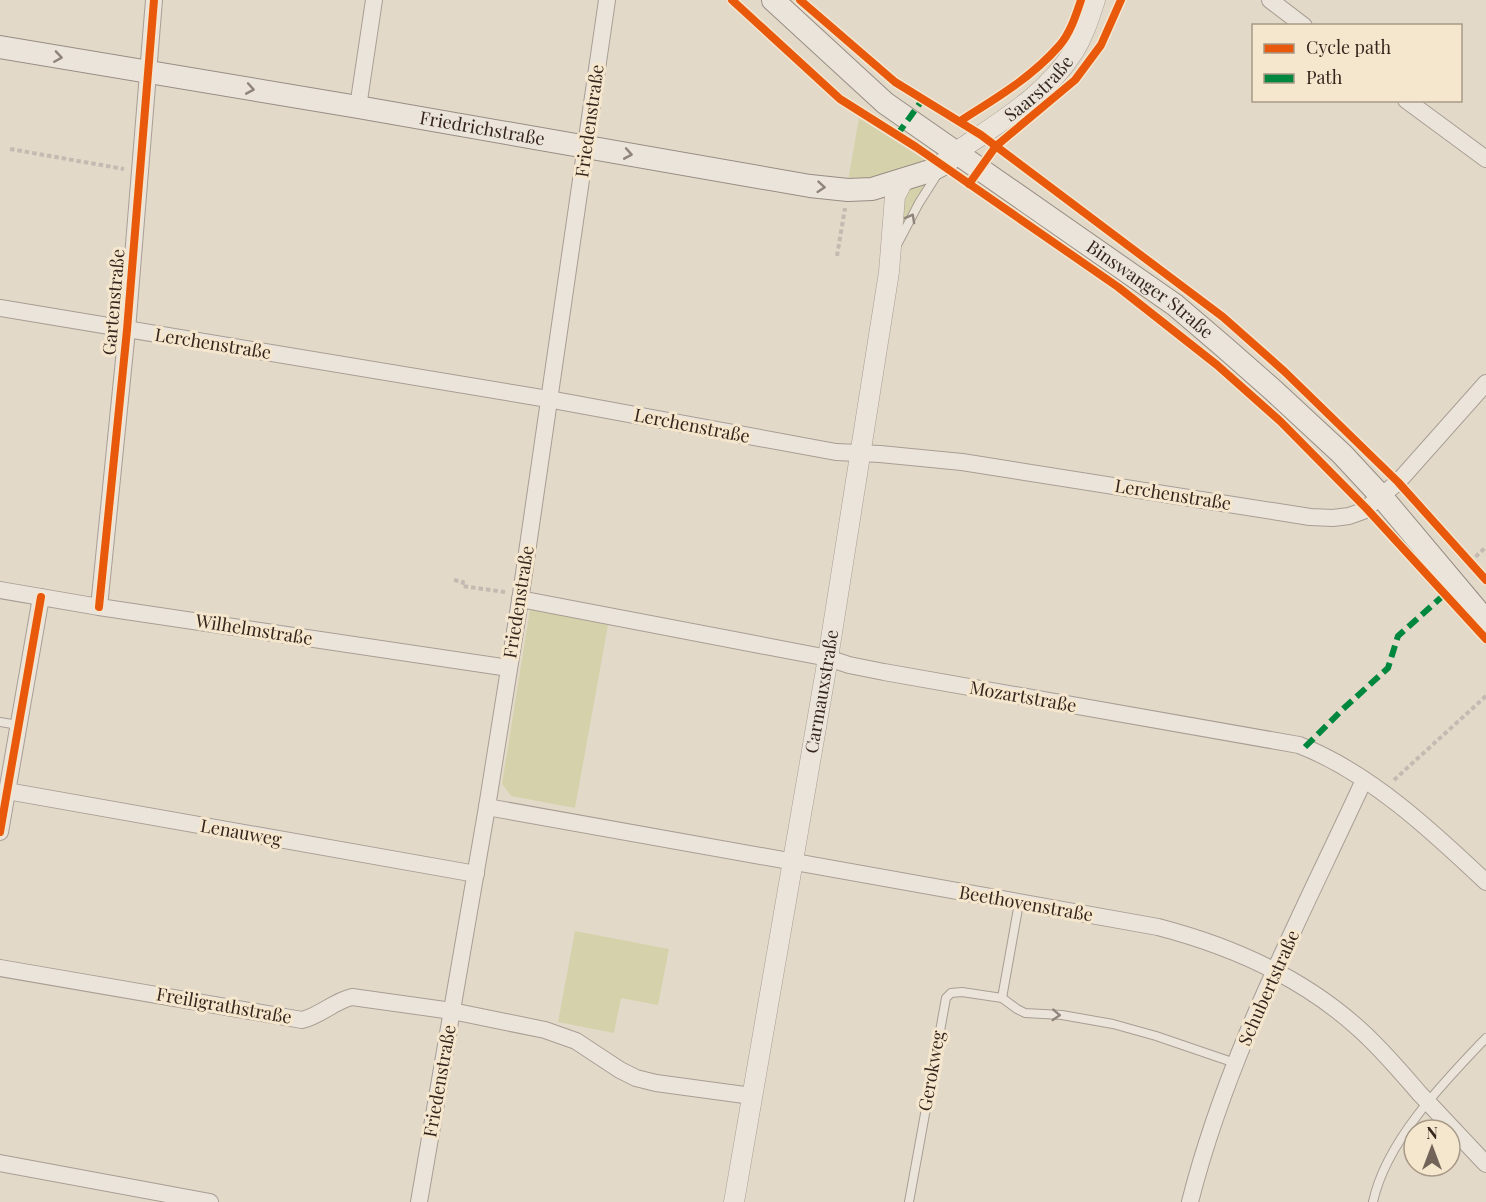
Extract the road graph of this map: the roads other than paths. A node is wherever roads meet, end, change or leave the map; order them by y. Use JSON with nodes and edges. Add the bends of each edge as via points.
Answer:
{"nodes":[{"id":1,"x":154,"y":0,"type":"edge"},
{"id":2,"x":374,"y":0,"type":"edge"},
{"id":3,"x":608,"y":0,"type":"edge"},
{"id":4,"x":773,"y":0,"type":"edge"},
{"id":5,"x":1095,"y":0,"type":"edge"},
{"id":6,"x":1270,"y":0,"type":"edge"},
{"id":7,"x":1301,"y":24,"type":"edge"},
{"id":8,"x":0,"y":47,"type":"edge"},
{"id":9,"x":148,"y":71,"type":"junction"},
{"id":10,"x":1409,"y":102,"type":"edge"},
{"id":11,"x":358,"y":107,"type":"junction"},
{"id":12,"x":587,"y":147,"type":"junction"},
{"id":13,"x":949,"y":159,"type":"junction"},
{"id":14,"x":1486,"y":159,"type":"edge"},
{"id":15,"x":903,"y":181,"type":"junction"},
{"id":16,"x":890,"y":272,"type":"junction"},
{"id":17,"x":0,"y":308,"type":"edge"},
{"id":18,"x":127,"y":330,"type":"junction"},
{"id":19,"x":1486,"y":383,"type":"edge"},
{"id":20,"x":548,"y":399,"type":"junction"},
{"id":21,"x":859,"y":453,"type":"junction"},
{"id":22,"x":1380,"y":496,"type":"junction"},
{"id":23,"x":0,"y":590,"type":"edge"},
{"id":24,"x":520,"y":596,"type":"junction"},
{"id":25,"x":41,"y":597,"type":"junction"},
{"id":26,"x":99,"y":607,"type":"junction"},
{"id":27,"x":1486,"y":621,"type":"edge"},
{"id":28,"x":828,"y":658,"type":"junction"},
{"id":29,"x":509,"y":668,"type":"junction"},
{"id":30,"x":0,"y":722,"type":"edge"},
{"id":31,"x":18,"y":725,"type":"junction"},
{"id":32,"x":1364,"y":780,"type":"junction"},
{"id":33,"x":7,"y":791,"type":"junction"},
{"id":34,"x":487,"y":807,"type":"junction"},
{"id":35,"x":0,"y":832,"type":"edge"},
{"id":36,"x":791,"y":861,"type":"junction"},
{"id":37,"x":476,"y":874,"type":"junction"},
{"id":38,"x":1486,"y":882,"type":"edge"},
{"id":39,"x":1019,"y":903,"type":"junction"},
{"id":40,"x":0,"y":968,"type":"edge"},
{"id":41,"x":1276,"y":970,"type":"junction"},
{"id":42,"x":1002,"y":998,"type":"junction"},
{"id":43,"x":452,"y":1011,"type":"junction"},
{"id":44,"x":1486,"y":1038,"type":"edge"},
{"id":45,"x":1235,"y":1063,"type":"junction"},
{"id":46,"x":752,"y":1096,"type":"junction"},
{"id":47,"x":1428,"y":1102,"type":"junction"},
{"id":48,"x":0,"y":1163,"type":"edge"},
{"id":49,"x":1486,"y":1164,"type":"edge"},
{"id":50,"x":160,"y":1198,"type":"edge"},
{"id":51,"x":210,"y":1202,"type":"edge"},
{"id":52,"x":419,"y":1202,"type":"edge"},
{"id":53,"x":734,"y":1202,"type":"edge"},
{"id":54,"x":909,"y":1202,"type":"edge"},
{"id":55,"x":1190,"y":1202,"type":"edge"},
{"id":56,"x":1373,"y":1202,"type":"edge"}],
"edges":[{"from":1,"to":9,"type":"street","name":"Gartenstraße"},
{"from":2,"to":11,"type":"street"},
{"from":3,"to":12,"type":"street","name":"Friedenstraße"},
{"from":4,"to":13,"type":"main road","name":"Binswanger Straße"},
{"from":5,"to":13,"type":"street","name":"Saarstraße","via":[[1085,30],[1056,75],[1038,94]]},
{"from":6,"to":7,"type":"street"},
{"from":8,"to":9,"type":"main road","name":"Friedrichstraße","one_way":true},
{"from":9,"to":11,"type":"main road","name":"Friedrichstraße","one_way":true},
{"from":9,"to":18,"type":"street","name":"Gartenstraße"},
{"from":10,"to":14,"type":"street"},
{"from":11,"to":12,"type":"main road","name":"Friedrichstraße"},
{"from":12,"to":15,"type":"main road","name":"Friedrichstraße","one_way":true,"via":[[810,186],[872,189]]},
{"from":12,"to":20,"type":"street","name":"Friedenstraße"},
{"from":13,"to":15,"type":"main road","name":"Friedrichstraße"},
{"from":16,"to":13,"type":"lane","one_way":true,"via":[[903,232]]},
{"from":13,"to":22,"type":"main road","name":"Binswanger Straße","via":[[1175,305],[1342,454]]},
{"from":15,"to":16,"type":"street","name":"Carmauxstraße","via":[[895,196]]},
{"from":16,"to":21,"type":"street","name":"Carmauxstraße"},
{"from":17,"to":18,"type":"street","name":"Lerchenstraße"},
{"from":18,"to":20,"type":"street","name":"Lerchenstraße"},
{"from":18,"to":26,"type":"street","name":"Gartenstraße"},
{"from":19,"to":22,"type":"street","name":"Lerchenstraße","via":[[1398,482]]},
{"from":20,"to":21,"type":"street","name":"Lerchenstraße"},
{"from":20,"to":24,"type":"street","name":"Friedenstraße"},
{"from":21,"to":22,"type":"street","name":"Lerchenstraße","via":[[1036,472],[1310,517],[1349,516],[1363,511]]},
{"from":21,"to":28,"type":"street","name":"Carmauxstraße"},
{"from":22,"to":27,"type":"main road","name":"Binswanger Straße"},
{"from":23,"to":25,"type":"street","name":"Wilhelmstraße"},
{"from":24,"to":28,"type":"street","name":"Mozartstraße"},
{"from":24,"to":29,"type":"street","name":"Friedenstraße"},
{"from":25,"to":26,"type":"street","name":"Wilhelmstraße"},
{"from":25,"to":31,"type":"street"},
{"from":26,"to":29,"type":"street","name":"Wilhelmstraße"},
{"from":28,"to":32,"type":"street","name":"Mozartstraße","via":[[884,672],[1299,745],[1324,755]]},
{"from":28,"to":36,"type":"street","name":"Carmauxstraße"},
{"from":29,"to":34,"type":"street","name":"Friedenstraße"},
{"from":30,"to":31,"type":"lane"},
{"from":31,"to":33,"type":"street"},
{"from":32,"to":38,"type":"street","name":"Mozartstraße"},
{"from":32,"to":41,"type":"street","name":"Schubertstraße"},
{"from":33,"to":35,"type":"street"},
{"from":33,"to":37,"type":"street","name":"Lenauweg"},
{"from":34,"to":36,"type":"street","name":"Beethovenstraße"},
{"from":34,"to":37,"type":"street","name":"Friedenstraße"},
{"from":36,"to":39,"type":"street","name":"Beethovenstraße"},
{"from":36,"to":46,"type":"street","name":"Carmauxstraße"},
{"from":37,"to":43,"type":"street","name":"Friedenstraße"},
{"from":39,"to":41,"type":"street","name":"Beethovenstraße","via":[[1158,927],[1235,951]]},
{"from":39,"to":42,"type":"lane"},
{"from":40,"to":43,"type":"street","name":"Freiligrathstraße","via":[[302,1020],[352,997]]},
{"from":41,"to":45,"type":"street","name":"Schubertstraße"},
{"from":41,"to":47,"type":"street","name":"Beethovenstraße","via":[[1358,1027]]},
{"from":42,"to":45,"type":"lane","name":"Gerokweg","one_way":true,"via":[[1025,1013],[1113,1024]]},
{"from":42,"to":54,"type":"lane","name":"Gerokweg","via":[[962,992],[946,998]]},
{"from":43,"to":46,"type":"street","name":"Freiligrathstraße","via":[[545,1030],[576,1041],[636,1078]]},
{"from":43,"to":52,"type":"street","name":"Friedenstraße"},
{"from":44,"to":47,"type":"lane"},
{"from":45,"to":55,"type":"street","name":"Schubertstraße"},
{"from":46,"to":53,"type":"street","name":"Carmauxstraße"},
{"from":47,"to":49,"type":"street","name":"Beethovenstraße"},
{"from":47,"to":56,"type":"lane","via":[[1399,1142],[1376,1187]]},
{"from":48,"to":50,"type":"street"},
{"from":50,"to":51,"type":"street"}]}
